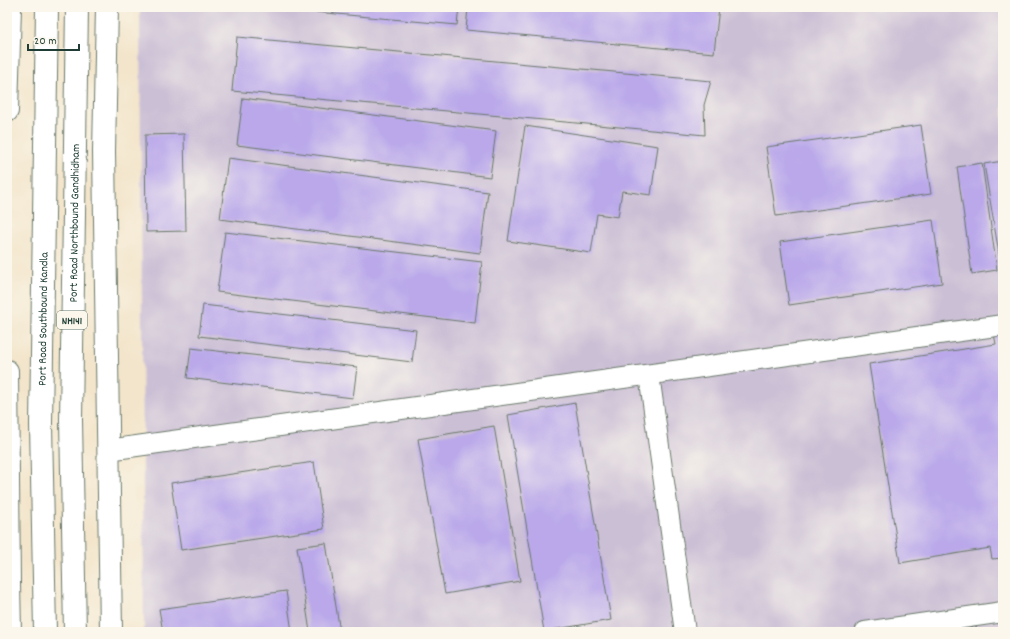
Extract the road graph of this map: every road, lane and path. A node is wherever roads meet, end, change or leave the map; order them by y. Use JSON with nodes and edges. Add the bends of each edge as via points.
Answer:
{"nodes":[{"id":1,"x":10,"y":7,"type":"edge"},
{"id":2,"x":47,"y":7,"type":"edge"},
{"id":3,"x":77,"y":7,"type":"edge"},
{"id":4,"x":107,"y":7,"type":"edge"},
{"id":5,"x":7,"y":111,"type":"edge"},
{"id":6,"x":1003,"y":325,"type":"edge"},
{"id":7,"x":7,"y":370,"type":"edge"},
{"id":8,"x":649,"y":375,"type":"junction"},
{"id":9,"x":108,"y":450,"type":"junction"},
{"id":10,"x":1003,"y":612,"type":"edge"},
{"id":11,"x":10,"y":632,"type":"edge"},
{"id":12,"x":45,"y":632,"type":"edge"},
{"id":13,"x":75,"y":632,"type":"edge"},
{"id":14,"x":111,"y":632,"type":"edge"},
{"id":15,"x":685,"y":632,"type":"edge"},
{"id":16,"x":865,"y":632,"type":"edge"}],
"edges":[{"from":1,"to":5,"type":"main road"},
{"from":2,"to":12,"type":"main road","name":"Port Road Southbound Kandla","number":"NH141","via":[[41,424]]},
{"from":3,"to":13,"type":"main road","name":"Port Road Northbound Gandhidham","number":"NH141","via":[[71,420]]},
{"from":4,"to":9,"type":"main road","via":[[104,151]]},
{"from":6,"to":8,"type":"street"},
{"from":7,"to":11,"type":"main road"},
{"from":8,"to":9,"type":"street"},
{"from":8,"to":15,"type":"street"},
{"from":9,"to":14,"type":"main road"},
{"from":10,"to":16,"type":"street"}]}
